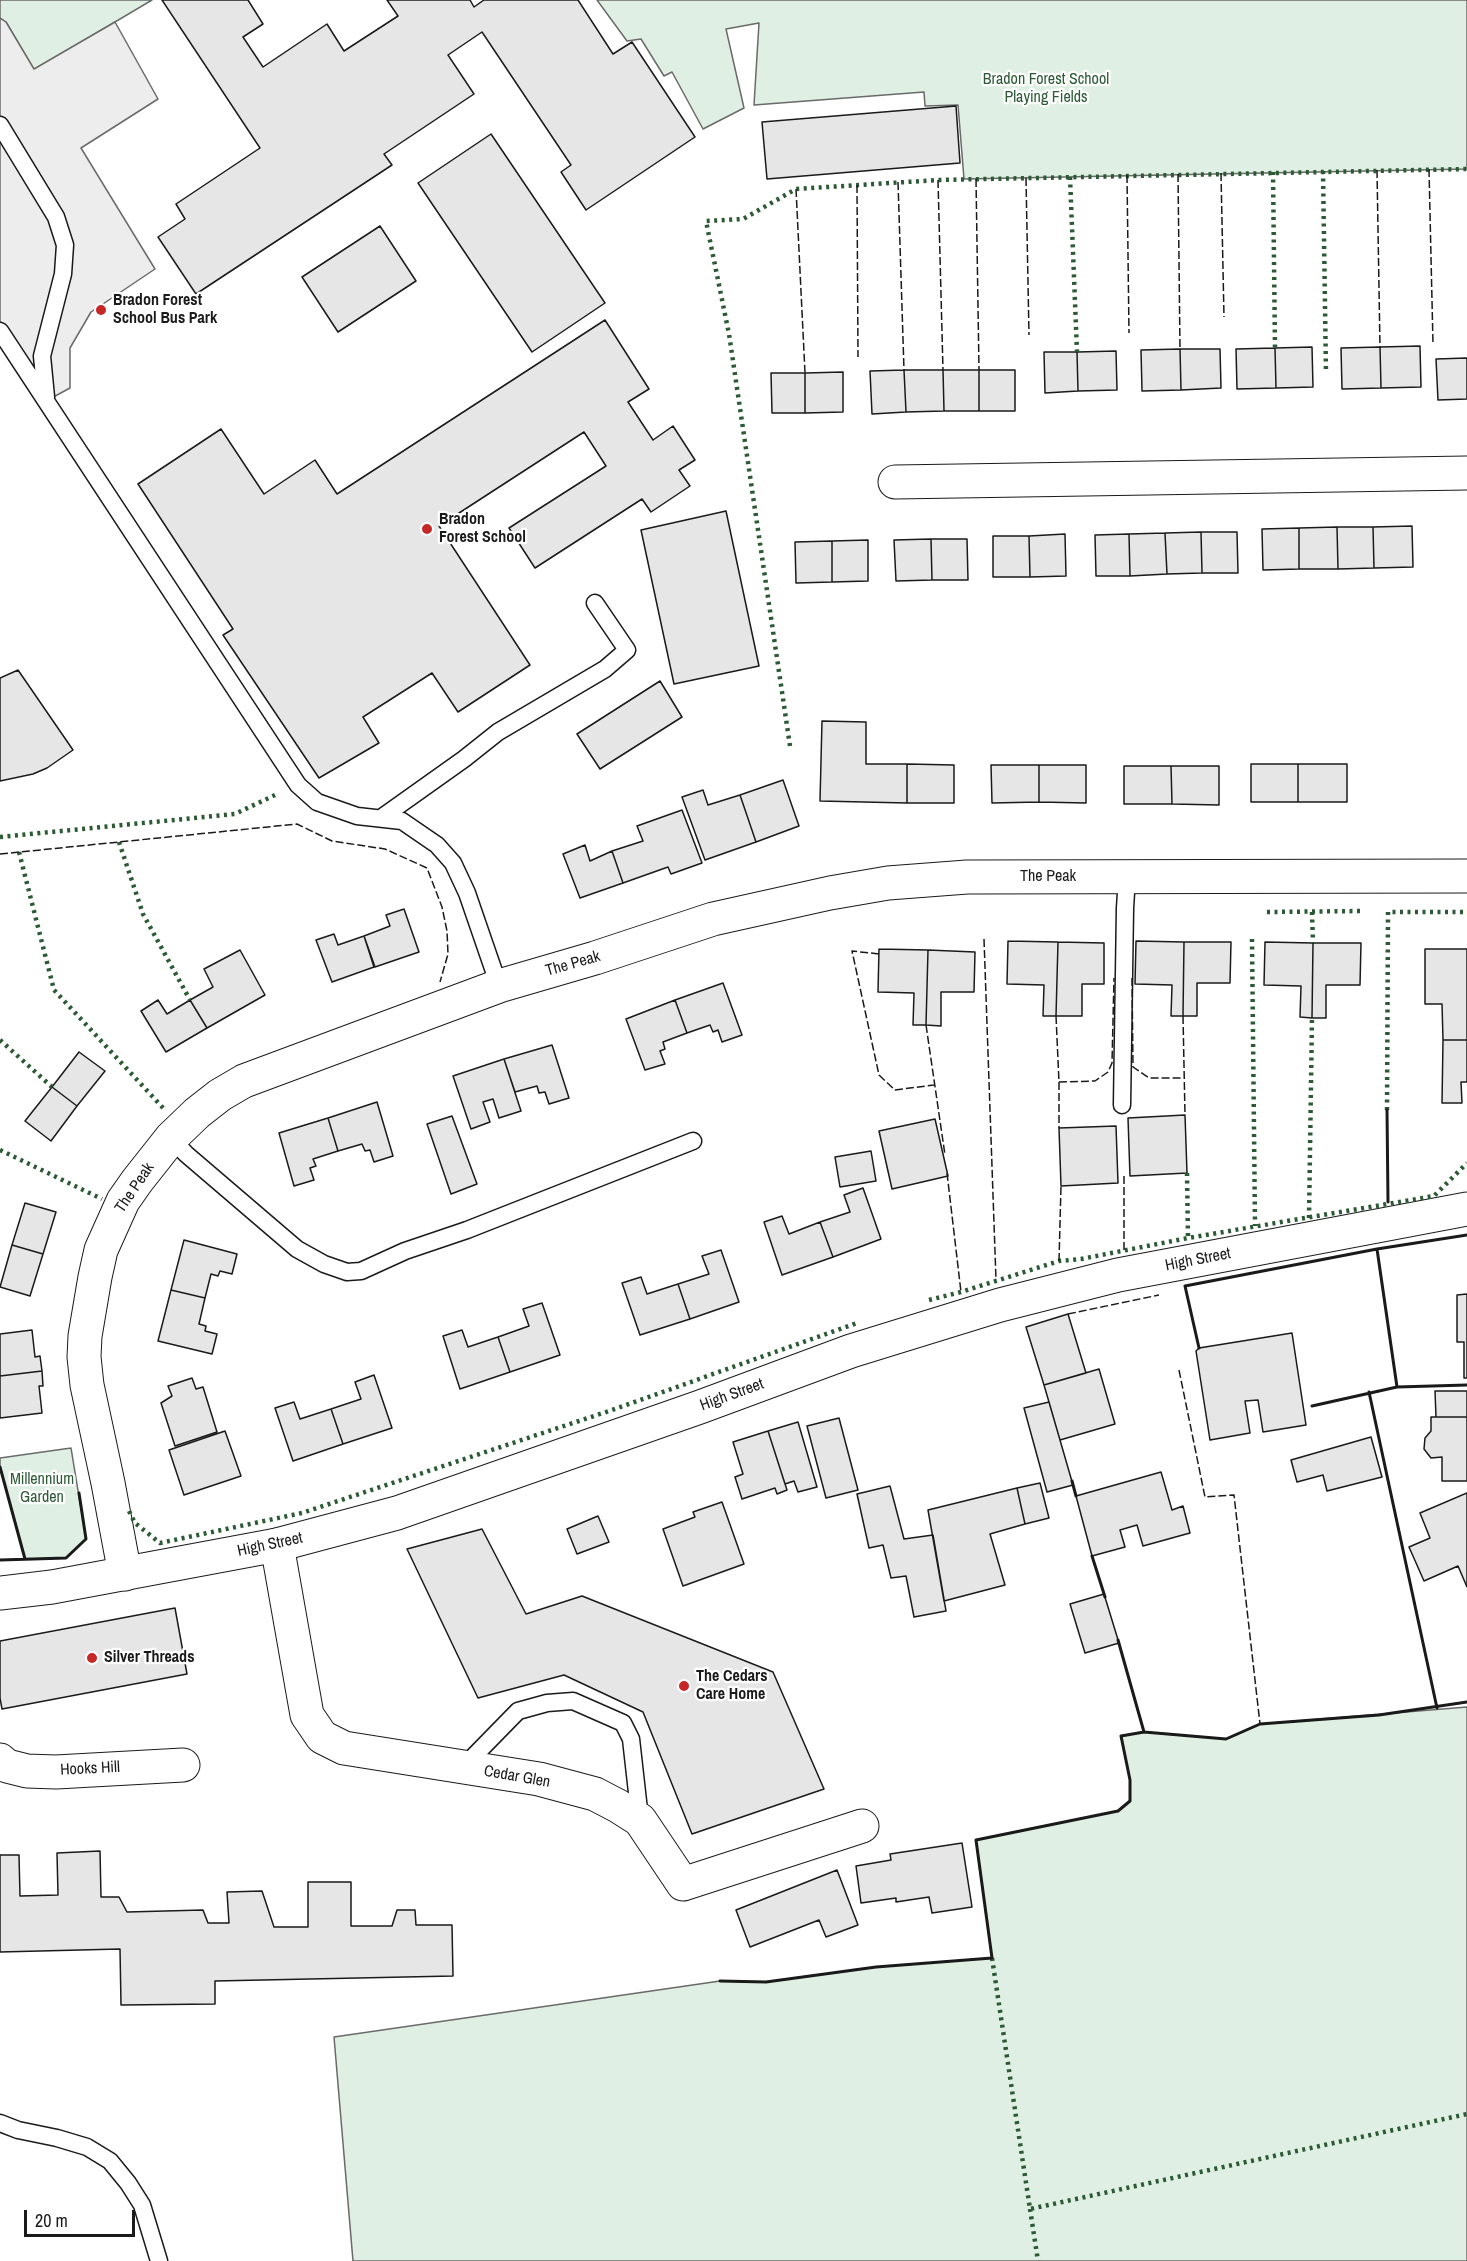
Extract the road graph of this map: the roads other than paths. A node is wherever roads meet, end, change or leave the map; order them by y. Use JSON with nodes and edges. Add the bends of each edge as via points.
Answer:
{"nodes":[{"id":1,"x":0,"y":125,"type":"edge"},
{"id":2,"x":0,"y":331,"type":"edge"},
{"id":3,"x":46,"y":401,"type":"junction"},
{"id":4,"x":1467,"y":474,"type":"edge"},
{"id":5,"x":895,"y":482,"type":"dead end"},
{"id":6,"x":595,"y":603,"type":"dead end"},
{"id":7,"x":381,"y":818,"type":"junction"},
{"id":8,"x":1467,"y":876,"type":"edge"},
{"id":9,"x":1127,"y":877,"type":"junction"},
{"id":10,"x":499,"y":986,"type":"junction"},
{"id":11,"x":1122,"y":1105,"type":"dead end"},
{"id":12,"x":171,"y":1138,"type":"junction"},
{"id":13,"x":693,"y":1141,"type":"dead end"},
{"id":14,"x":1467,"y":1209,"type":"edge"},
{"id":15,"x":277,"y":1545,"type":"junction"},
{"id":16,"x":125,"y":1574,"type":"junction"},
{"id":17,"x":0,"y":1593,"type":"edge"},
{"id":18,"x":0,"y":1760,"type":"edge"},
{"id":19,"x":183,"y":1765,"type":"dead end"},
{"id":20,"x":467,"y":1768,"type":"junction"},
{"id":21,"x":640,"y":1820,"type":"junction"},
{"id":22,"x":862,"y":1826,"type":"dead end"},
{"id":23,"x":0,"y":2123,"type":"edge"},
{"id":24,"x":159,"y":2261,"type":"edge"}],
"edges":[{"from":1,"to":3,"type":"lane","via":[[56,218],[65,245],[63,274],[42,356]]},
{"from":2,"to":3,"type":"lane"},
{"from":3,"to":7,"type":"lane","via":[[298,785],[317,802],[357,816]]},
{"from":4,"to":5,"type":"street"},
{"from":6,"to":7,"type":"lane","via":[[627,650],[605,669],[498,732]]},
{"from":7,"to":10,"type":"lane","via":[[402,821],[437,845],[453,863]]},
{"from":8,"to":9,"type":"street","name":"The Peak"},
{"from":9,"to":10,"type":"street","name":"The Peak","via":[[967,877],[888,882],[713,919]]},
{"from":9,"to":11,"type":"lane"},
{"from":10,"to":12,"type":"street","name":"The Peak","via":[[244,1081],[205,1107]]},
{"from":12,"to":13,"type":"lane","via":[[297,1249],[347,1272],[361,1271]]},
{"from":12,"to":16,"type":"street","name":"The Peak","via":[[123,1201],[101,1250],[85,1336],[87,1385]]},
{"from":14,"to":15,"type":"street","name":"High Street","via":[[1118,1275],[1000,1305],[851,1351],[397,1513]]},
{"from":15,"to":16,"type":"street","name":"High Street"},
{"from":15,"to":20,"type":"street","name":"Cedar Glen","via":[[307,1715],[322,1737],[344,1748]]},
{"from":16,"to":17,"type":"street","name":"High Street"},
{"from":18,"to":19,"type":"street","name":"Hooks Hill","via":[[7,1766],[37,1771]]},
{"from":20,"to":21,"type":"street","name":"Cedar Glen","via":[[539,1779],[595,1794]]},
{"from":20,"to":21,"type":"lane","via":[[518,1711],[547,1702],[573,1701],[623,1723],[631,1739]]},
{"from":21,"to":22,"type":"street","name":"Cedar Glen","via":[[683,1884]]},
{"from":23,"to":24,"type":"lane","via":[[87,2148],[110,2162],[142,2205]]}]}
